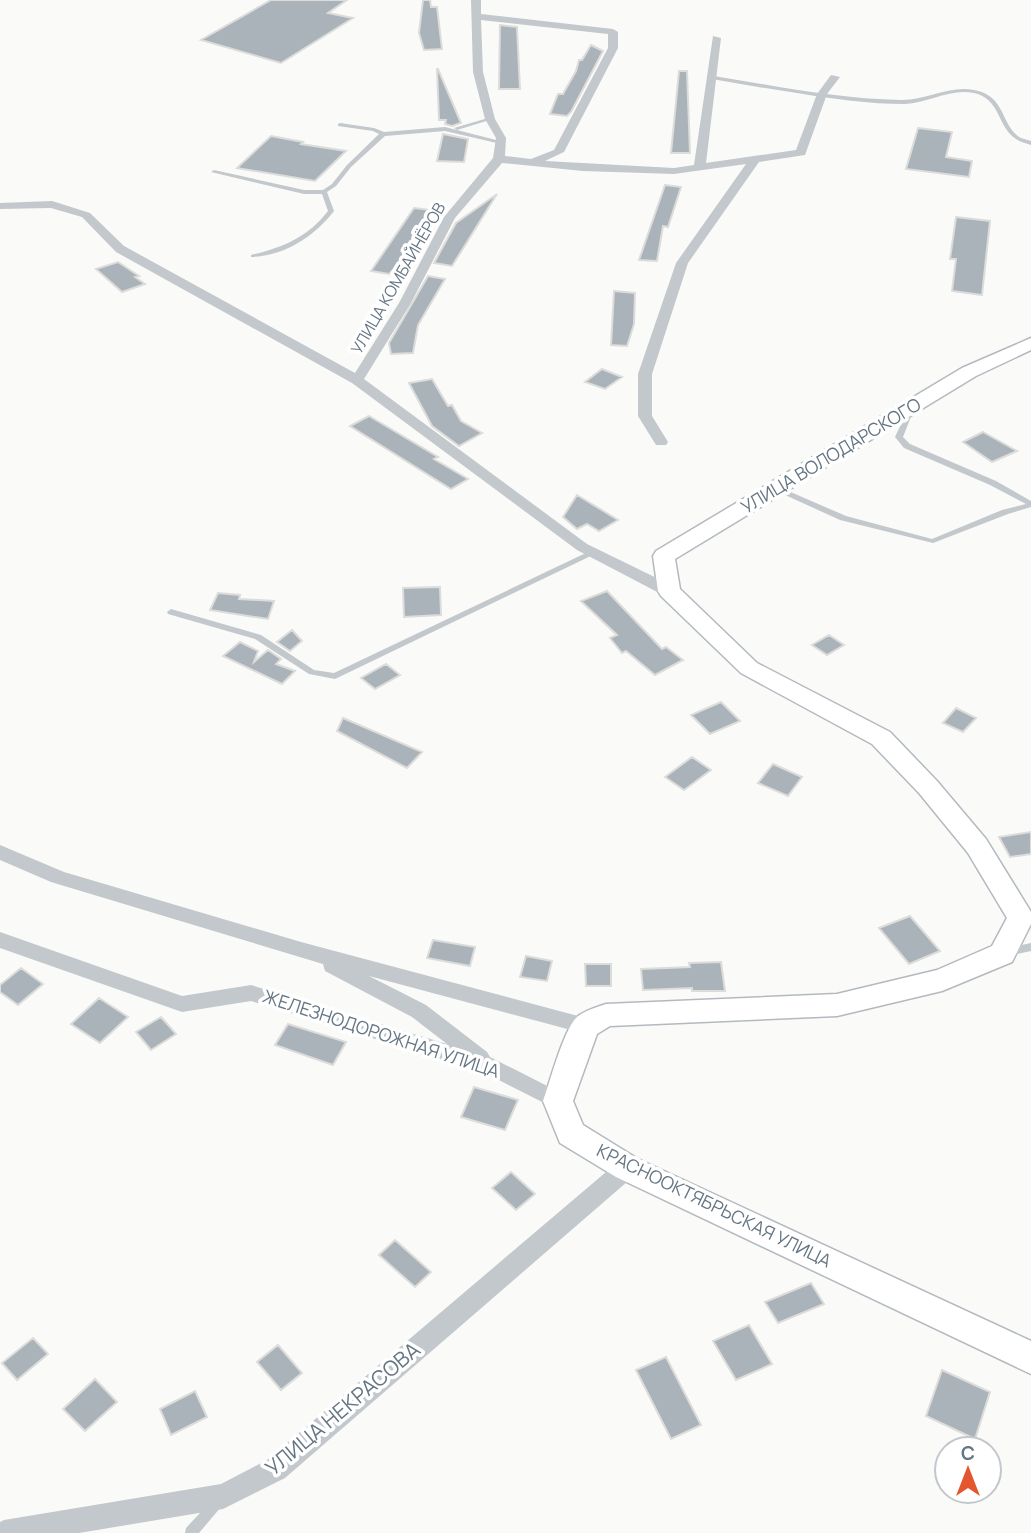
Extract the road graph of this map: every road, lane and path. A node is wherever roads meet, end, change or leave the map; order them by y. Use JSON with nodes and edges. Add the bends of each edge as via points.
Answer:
{"nodes":[{"id":1,"x":476,"y":0,"type":"edge"},
{"id":2,"x":478,"y":17,"type":"junction"},
{"id":3,"x":716,"y":38,"type":"dead end"},
{"id":4,"x":835,"y":76,"type":"dead end"},
{"id":5,"x":713,"y":78,"type":"junction"},
{"id":6,"x":822,"y":94,"type":"junction"},
{"id":7,"x":490,"y":119,"type":"junction"},
{"id":8,"x":340,"y":125,"type":"dead end"},
{"id":9,"x":445,"y":129,"type":"junction"},
{"id":10,"x":383,"y":134,"type":"junction"},
{"id":11,"x":501,"y":142,"type":"junction"},
{"id":12,"x":1031,"y":143,"type":"edge"},
{"id":13,"x":756,"y":158,"type":"junction"},
{"id":14,"x":499,"y":159,"type":"junction"},
{"id":15,"x":528,"y":163,"type":"junction"},
{"id":16,"x":700,"y":166,"type":"junction"},
{"id":17,"x":214,"y":172,"type":"dead end"},
{"id":18,"x":324,"y":192,"type":"junction"},
{"id":19,"x":0,"y":206,"type":"edge"},
{"id":20,"x":253,"y":256,"type":"dead end"},
{"id":21,"x":1031,"y":343,"type":"edge"},
{"id":22,"x":357,"y":380,"type":"junction"},
{"id":23,"x":911,"y":407,"type":"junction"},
{"id":24,"x":661,"y":442,"type":"dead end"},
{"id":25,"x":776,"y":489,"type":"junction"},
{"id":26,"x":1031,"y":505,"type":"edge"},
{"id":27,"x":593,"y":553,"type":"junction"},
{"id":28,"x":669,"y":591,"type":"junction"},
{"id":29,"x":171,"y":612,"type":"dead end"},
{"id":30,"x":0,"y":852,"type":"edge"},
{"id":31,"x":0,"y":940,"type":"edge"},
{"id":32,"x":1031,"y":947,"type":"edge"},
{"id":33,"x":301,"y":950,"type":"junction"},
{"id":34,"x":1002,"y":954,"type":"junction"},
{"id":35,"x":586,"y":1026,"type":"junction"},
{"id":36,"x":489,"y":1065,"type":"junction"},
{"id":37,"x":558,"y":1101,"type":"junction"},
{"id":38,"x":626,"y":1168,"type":"junction"},
{"id":39,"x":1031,"y":1358,"type":"edge"},
{"id":40,"x":223,"y":1496,"type":"junction"},
{"id":41,"x":4,"y":1533,"type":"edge"},
{"id":42,"x":191,"y":1533,"type":"edge"}],
"edges":[{"from":1,"to":2,"type":"street"},
{"from":2,"to":7,"type":"street","via":[[478,72]]},
{"from":2,"to":15,"type":"street","via":[[613,32],[613,48],[558,152]]},
{"from":3,"to":5,"type":"street"},
{"from":4,"to":6,"type":"street"},
{"from":5,"to":6,"type":"lane"},
{"from":5,"to":16,"type":"street","via":[[701,129]]},
{"from":6,"to":12,"type":"lane","via":[[904,102],[962,90],[984,94],[1016,138]]},
{"from":6,"to":13,"type":"street","via":[[801,153]]},
{"from":7,"to":9,"type":"lane"},
{"from":7,"to":11,"type":"street"},
{"from":8,"to":10,"type":"lane"},
{"from":9,"to":10,"type":"lane"},
{"from":9,"to":11,"type":"lane"},
{"from":10,"to":18,"type":"lane"},
{"from":11,"to":14,"type":"street"},
{"from":13,"to":16,"type":"street"},
{"from":13,"to":24,"type":"street","via":[[682,263],[645,374],[646,416]]},
{"from":14,"to":15,"type":"street"},
{"from":14,"to":22,"type":"street","name":"УЛИЦА КОМБАЙНЁРОВ","via":[[450,216]]},
{"from":15,"to":16,"type":"street","via":[[674,171]]},
{"from":17,"to":18,"type":"lane","via":[[304,192]]},
{"from":18,"to":20,"type":"lane","via":[[331,211],[322,225],[282,249]]},
{"from":19,"to":22,"type":"street","via":[[52,204],[86,215],[120,249]]},
{"from":21,"to":23,"type":"street","name":"УЛИЦА ВОЛОДАРСКОГО","via":[[969,372]]},
{"from":22,"to":27,"type":"street"},
{"from":23,"to":25,"type":"street","name":"УЛИЦА ВОЛОДАРСКОГО"},
{"from":23,"to":26,"type":"lane","via":[[898,437],[907,446],[993,483]]},
{"from":25,"to":26,"type":"lane","via":[[843,518],[933,541]]},
{"from":25,"to":28,"type":"street","name":"УЛИЦА ВОЛОДАРСКОГО","via":[[664,556]]},
{"from":27,"to":28,"type":"street"},
{"from":27,"to":29,"type":"lane","via":[[335,676],[312,672],[258,637]]},
{"from":28,"to":34,"type":"street","via":[[749,668],[881,738],[928,786],[977,846],[1021,918]]},
{"from":30,"to":33,"type":"street","via":[[58,877]]},
{"from":31,"to":36,"type":"street","name":"ЖЕЛЕЗНОДОРОЖНАЯ УЛИЦА","via":[[183,1004],[251,993]]},
{"from":32,"to":34,"type":"lane"},
{"from":33,"to":35,"type":"street"},
{"from":33,"to":36,"type":"street","via":[[419,1011]]},
{"from":34,"to":35,"type":"street","via":[[942,980],[837,1005],[606,1015]]},
{"from":35,"to":37,"type":"street"},
{"from":36,"to":37,"type":"street","name":"ЖЕЛЕЗНОДОРОЖНАЯ УЛИЦА"},
{"from":37,"to":38,"type":"street","name":"КРАСНООКТЯБРЬСКАЯ УЛИЦА","via":[[571,1134]]},
{"from":38,"to":39,"type":"street","name":"КРАСНООКТЯБРЬСКАЯ УЛИЦА"},
{"from":38,"to":40,"type":"street","name":"УЛИЦА НЕКРАСОВА","via":[[276,1469]]},
{"from":40,"to":41,"type":"street","name":"УЛИЦА НЕКРАСОВА"},
{"from":40,"to":42,"type":"lane"}]}
